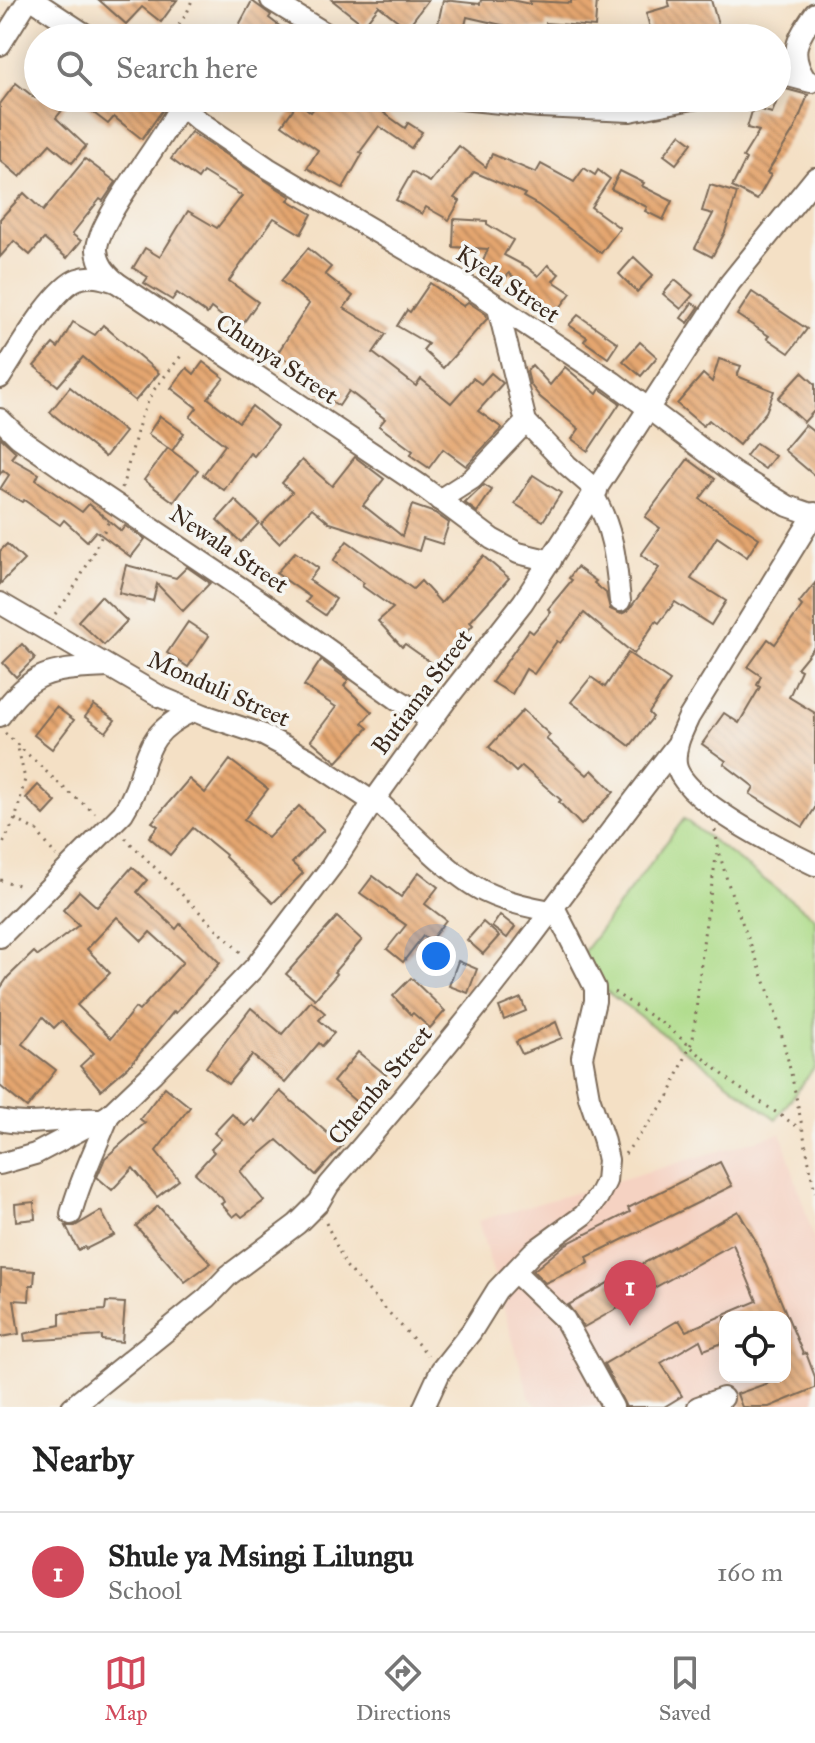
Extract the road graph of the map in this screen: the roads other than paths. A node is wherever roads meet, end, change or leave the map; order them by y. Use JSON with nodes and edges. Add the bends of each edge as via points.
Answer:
{"nodes":[{"id":1,"x":30,"y":0,"type":"edge"},
{"id":2,"x":271,"y":0,"type":"edge"},
{"id":3,"x":815,"y":13,"type":"edge"},
{"id":4,"x":69,"y":24,"type":"edge"},
{"id":5,"x":310,"y":24,"type":"edge"},
{"id":6,"x":0,"y":45,"type":"edge"},
{"id":7,"x":810,"y":82,"type":"edge"},
{"id":8,"x":173,"y":112,"type":"edge"},
{"id":9,"x":188,"y":112,"type":"edge"},
{"id":10,"x":197,"y":120,"type":"junction"},
{"id":11,"x":166,"y":133,"type":"junction"},
{"id":12,"x":815,"y":178,"type":"edge"},
{"id":13,"x":116,"y":282,"type":"junction"},
{"id":14,"x":498,"y":308,"type":"junction"},
{"id":15,"x":0,"y":378,"type":"edge"},
{"id":16,"x":646,"y":409,"type":"junction"},
{"id":17,"x":0,"y":419,"type":"edge"},
{"id":18,"x":526,"y":422,"type":"junction"},
{"id":19,"x":595,"y":493,"type":"junction"},
{"id":20,"x":439,"y":500,"type":"junction"},
{"id":21,"x":814,"y":514,"type":"edge"},
{"id":22,"x":551,"y":561,"type":"junction"},
{"id":23,"x":620,"y":601,"type":"dead end"},
{"id":24,"x":0,"y":603,"type":"edge"},
{"id":25,"x":108,"y":667,"type":"junction"},
{"id":26,"x":193,"y":711,"type":"junction"},
{"id":27,"x":0,"y":716,"type":"edge"},
{"id":28,"x":431,"y":720,"type":"junction"},
{"id":29,"x":676,"y":746,"type":"junction"},
{"id":30,"x":374,"y":801,"type":"junction"},
{"id":31,"x":815,"y":865,"type":"edge"},
{"id":32,"x":552,"y":909,"type":"junction"},
{"id":33,"x":0,"y":937,"type":"edge"},
{"id":34,"x":105,"y":1117,"type":"junction"},
{"id":35,"x":0,"y":1120,"type":"edge"},
{"id":36,"x":0,"y":1164,"type":"edge"},
{"id":37,"x":71,"y":1214,"type":"dead end"},
{"id":38,"x":515,"y":1272,"type":"junction"},
{"id":39,"x":723,"y":1398,"type":"dead end"},
{"id":40,"x":72,"y":1407,"type":"edge"},
{"id":41,"x":424,"y":1407,"type":"edge"},
{"id":42,"x":613,"y":1407,"type":"edge"},
{"id":43,"x":698,"y":1407,"type":"edge"}],
"edges":[{"from":1,"to":4,"type":"street"},
{"from":1,"to":6,"type":"street"},
{"from":2,"to":5,"type":"street"},
{"from":3,"to":7,"type":"street","via":[[796,49],[796,64]]},
{"from":8,"to":11,"type":"street"},
{"from":9,"to":10,"type":"street","name":"Kyela Street"},
{"from":10,"to":11,"type":"street"},
{"from":10,"to":14,"type":"street","name":"Kyela Street"},
{"from":11,"to":13,"type":"street","via":[[103,228],[98,259]]},
{"from":12,"to":16,"type":"street","name":"Butiama Street","via":[[730,283]]},
{"from":13,"to":15,"type":"street","name":"Chunya Street","via":[[95,276],[76,279],[53,299]]},
{"from":13,"to":20,"type":"street","name":"Chunya Street"},
{"from":14,"to":16,"type":"street","name":"Kyela Street"},
{"from":14,"to":18,"type":"street"},
{"from":16,"to":19,"type":"street","name":"Butiama Street"},
{"from":16,"to":21,"type":"street","name":"Kyela Street","via":[[734,473],[788,506]]},
{"from":17,"to":28,"type":"street","name":"Newala Street","via":[[18,437]]},
{"from":18,"to":19,"type":"street"},
{"from":18,"to":20,"type":"street","via":[[472,479]]},
{"from":19,"to":22,"type":"street","name":"Butiama Street"},
{"from":19,"to":23,"type":"street","via":[[617,555]]},
{"from":20,"to":22,"type":"street","name":"Chunya Street","via":[[492,539],[518,553]]},
{"from":21,"to":29,"type":"street","name":"Chemba Street"},
{"from":22,"to":28,"type":"street","name":"Butiama Street"},
{"from":24,"to":25,"type":"street","name":"Monduli Street"},
{"from":25,"to":26,"type":"street","name":"Monduli Street"},
{"from":25,"to":27,"type":"street","via":[[46,673],[26,684]]},
{"from":26,"to":30,"type":"street","name":"Monduli Street","via":[[261,734]]},
{"from":26,"to":33,"type":"street","via":[[156,735],[133,797],[112,825]]},
{"from":28,"to":30,"type":"street","name":"Butiama Street"},
{"from":29,"to":31,"type":"street","via":[[676,767],[683,781],[745,829]]},
{"from":29,"to":32,"type":"street","name":"Chemba Street"},
{"from":30,"to":32,"type":"street","name":"Monduli Street","via":[[474,885],[520,906]]},
{"from":30,"to":34,"type":"street","name":"Butiama Street","via":[[255,967]]},
{"from":32,"to":38,"type":"street","via":[[595,988],[582,1057],[608,1160],[606,1181],[584,1215]]},
{"from":32,"to":40,"type":"street","name":"Chemba Street","via":[[319,1202]]},
{"from":34,"to":35,"type":"street","via":[[41,1125]]},
{"from":34,"to":36,"type":"street","name":"Butiama Street","via":[[35,1154]]},
{"from":34,"to":37,"type":"street"},
{"from":38,"to":41,"type":"street","via":[[441,1370]]},
{"from":38,"to":42,"type":"street","via":[[565,1320]]},
{"from":39,"to":43,"type":"street"}]}
